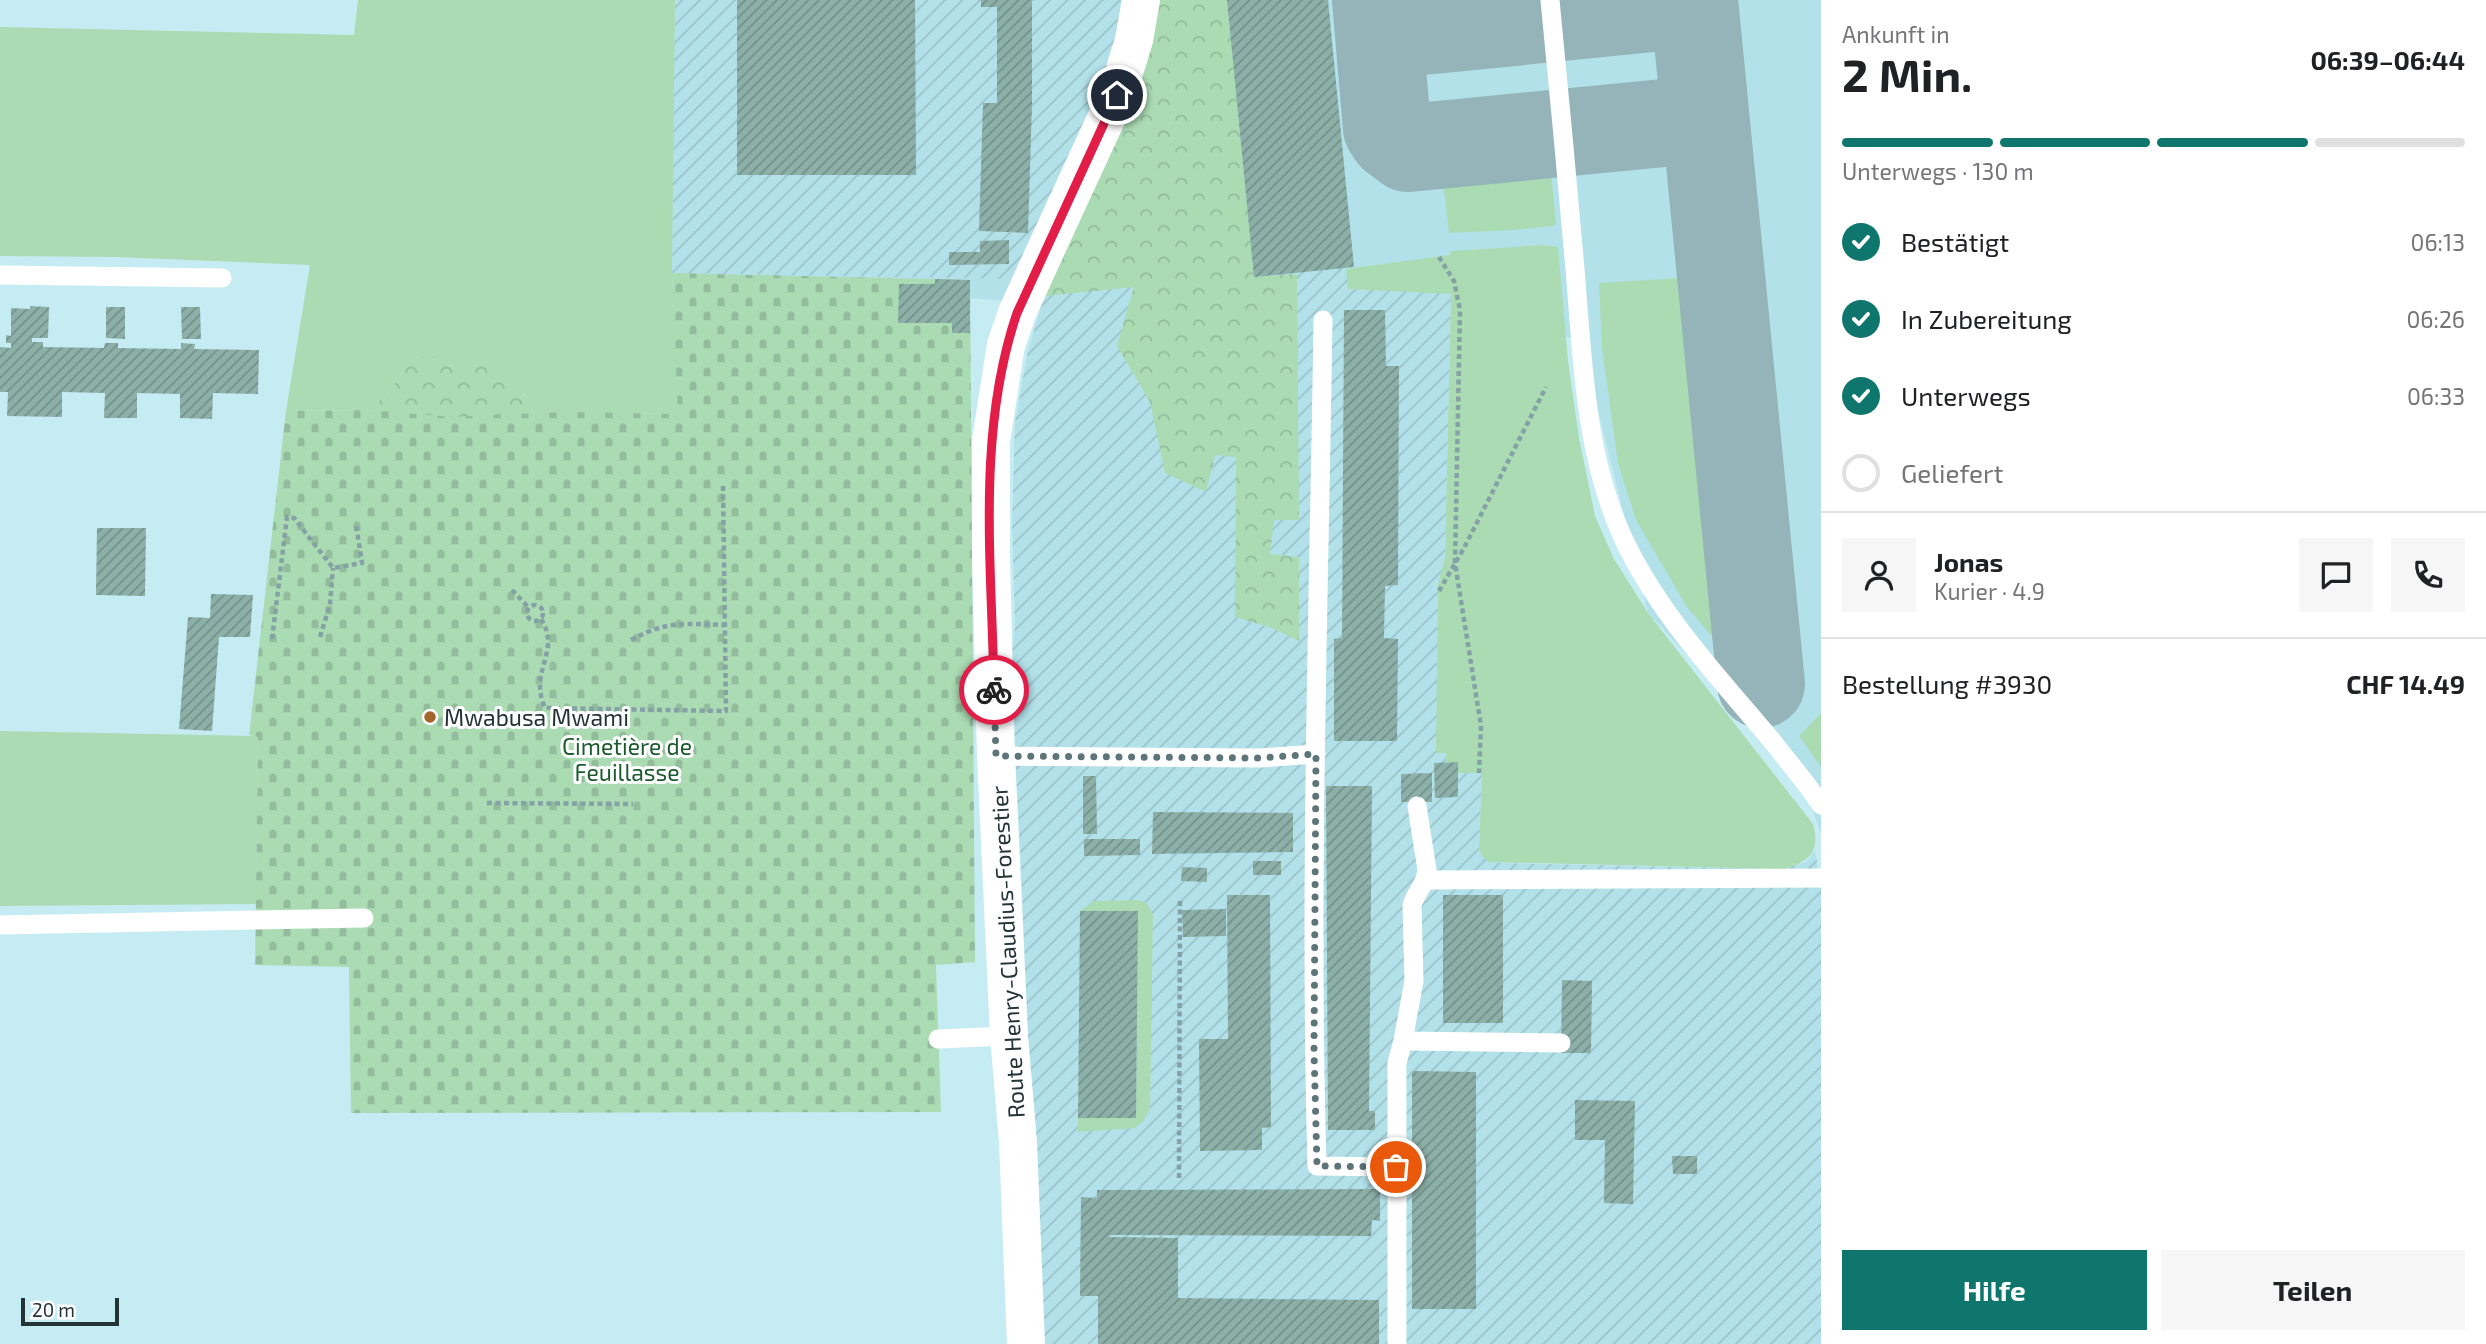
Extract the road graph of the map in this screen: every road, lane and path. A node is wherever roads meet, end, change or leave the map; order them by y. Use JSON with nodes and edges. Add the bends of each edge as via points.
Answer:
{"nodes":[{"id":1,"x":1141,"y":0,"type":"edge"},
{"id":2,"x":1550,"y":0,"type":"edge"},
{"id":3,"x":1439,"y":257,"type":"dead end"},
{"id":4,"x":0,"y":275,"type":"edge"},
{"id":5,"x":222,"y":278,"type":"dead end"},
{"id":6,"x":1323,"y":320,"type":"dead end"},
{"id":7,"x":1546,"y":387,"type":"dead end"},
{"id":8,"x":723,"y":483,"type":"dead end"},
{"id":9,"x":356,"y":524,"type":"dead end"},
{"id":10,"x":1455,"y":563,"type":"junction"},
{"id":11,"x":333,"y":568,"type":"junction"},
{"id":12,"x":512,"y":590,"type":"dead end"},
{"id":13,"x":1438,"y":591,"type":"dead end"},
{"id":14,"x":529,"y":608,"type":"junction"},
{"id":15,"x":541,"y":619,"type":"junction"},
{"id":16,"x":724,"y":625,"type":"junction"},
{"id":17,"x":320,"y":638,"type":"dead end"},
{"id":18,"x":272,"y":639,"type":"dead end"},
{"id":19,"x":631,"y":640,"type":"dead end"},
{"id":20,"x":1316,"y":754,"type":"junction"},
{"id":21,"x":996,"y":756,"type":"junction"},
{"id":22,"x":1479,"y":773,"type":"dead end"},
{"id":23,"x":486,"y":803,"type":"dead end"},
{"id":24,"x":633,"y":804,"type":"dead end"},
{"id":25,"x":1821,"y":805,"type":"edge"},
{"id":26,"x":1417,"y":806,"type":"dead end"},
{"id":27,"x":1821,"y":878,"type":"edge"},
{"id":28,"x":1426,"y":880,"type":"junction"},
{"id":29,"x":1180,"y":898,"type":"dead end"},
{"id":30,"x":364,"y":918,"type":"dead end"},
{"id":31,"x":0,"y":925,"type":"edge"},
{"id":32,"x":1009,"y":1036,"type":"junction"},
{"id":33,"x":938,"y":1039,"type":"dead end"},
{"id":34,"x":1404,"y":1041,"type":"junction"},
{"id":35,"x":1561,"y":1043,"type":"dead end"},
{"id":36,"x":1396,"y":1167,"type":"junction"},
{"id":37,"x":1179,"y":1178,"type":"dead end"},
{"id":38,"x":1026,"y":1344,"type":"edge"},
{"id":39,"x":1397,"y":1344,"type":"edge"}],
"edges":[{"from":1,"to":21,"type":"street","name":"Route Henry-Claudius-Forestier","via":[[1117,95],[1017,313],[1000,374],[990,489]]},
{"from":2,"to":25,"type":"lane","via":[[1585,381],[1606,493],[1645,579]]},
{"from":3,"to":10,"type":"path","via":[[1454,281],[1460,310]]},
{"from":4,"to":5,"type":"lane"},
{"from":6,"to":20,"type":"lane"},
{"from":7,"to":10,"type":"path"},
{"from":8,"to":16,"type":"path"},
{"from":9,"to":11,"type":"path","via":[[362,562]]},
{"from":10,"to":13,"type":"path"},
{"from":10,"to":22,"type":"path","via":[[1481,726]]},
{"from":11,"to":17,"type":"path","via":[[330,604]]},
{"from":11,"to":18,"type":"path","via":[[304,528],[287,517]]},
{"from":12,"to":14,"type":"path"},
{"from":14,"to":15,"type":"path","via":[[528,618]]},
{"from":14,"to":15,"type":"path","via":[[541,608]]},
{"from":15,"to":16,"type":"path","via":[[549,641],[538,688],[545,708],[726,711]]},
{"from":16,"to":19,"type":"path","via":[[668,624]]},
{"from":20,"to":21,"type":"lane","via":[[1259,758]]},
{"from":20,"to":36,"type":"lane","via":[[1317,1166]]},
{"from":21,"to":32,"type":"street","name":"Route Henry-Claudius-Forestier"},
{"from":23,"to":24,"type":"path"},
{"from":26,"to":28,"type":"lane"},
{"from":27,"to":28,"type":"lane"},
{"from":28,"to":34,"type":"lane","via":[[1412,905],[1414,981]]},
{"from":29,"to":37,"type":"path"},
{"from":30,"to":31,"type":"lane"},
{"from":32,"to":33,"type":"lane"},
{"from":32,"to":38,"type":"street","name":"Route Henry-Claudius-Forestier"},
{"from":34,"to":35,"type":"lane"},
{"from":34,"to":36,"type":"lane","via":[[1397,1063]]},
{"from":36,"to":39,"type":"lane"}]}
